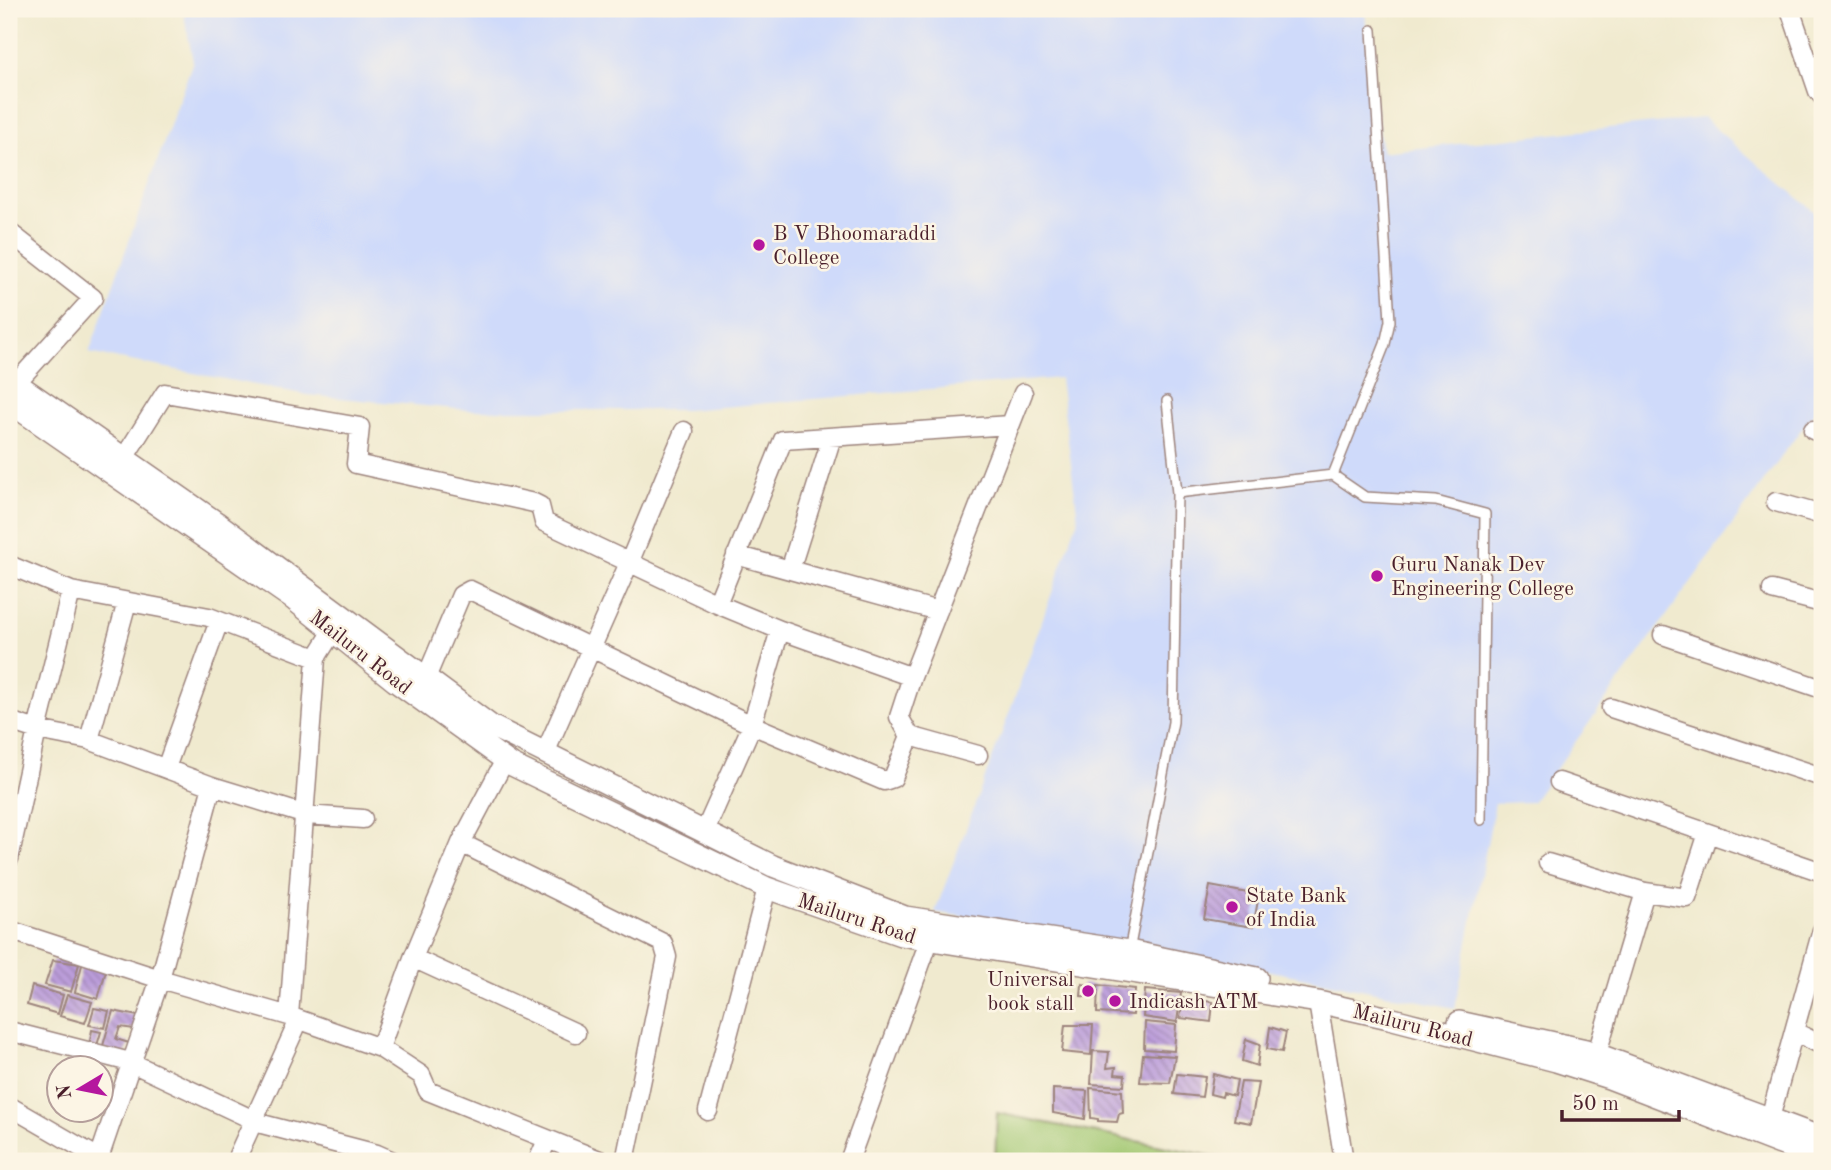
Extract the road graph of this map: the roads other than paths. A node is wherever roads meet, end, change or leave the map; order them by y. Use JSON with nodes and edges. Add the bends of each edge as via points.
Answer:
{"nodes":[{"id":1,"x":1790,"y":9,"type":"edge"},
{"id":2,"x":1372,"y":30,"type":"dead end"},
{"id":3,"x":1822,"y":96,"type":"edge"},
{"id":4,"x":11,"y":237,"type":"edge"},
{"id":5,"x":11,"y":388,"type":"edge"},
{"id":6,"x":1023,"y":393,"type":"dead end"},
{"id":7,"x":1167,"y":401,"type":"dead end"},
{"id":8,"x":1010,"y":425,"type":"junction"},
{"id":9,"x":684,"y":431,"type":"dead end"},
{"id":10,"x":832,"y":437,"type":"junction"},
{"id":11,"x":124,"y":458,"type":"junction"},
{"id":12,"x":1332,"y":475,"type":"junction"},
{"id":13,"x":1177,"y":493,"type":"junction"},
{"id":14,"x":1776,"y":502,"type":"dead end"},
{"id":15,"x":1822,"y":515,"type":"edge"},
{"id":16,"x":736,"y":555,"type":"junction"},
{"id":17,"x":629,"y":563,"type":"junction"},
{"id":18,"x":9,"y":565,"type":"edge"},
{"id":19,"x":790,"y":570,"type":"junction"},
{"id":20,"x":1772,"y":590,"type":"dead end"},
{"id":21,"x":71,"y":591,"type":"junction"},
{"id":22,"x":127,"y":602,"type":"junction"},
{"id":23,"x":1822,"y":603,"type":"edge"},
{"id":24,"x":717,"y":604,"type":"junction"},
{"id":25,"x":938,"y":611,"type":"junction"},
{"id":26,"x":219,"y":621,"type":"junction"},
{"id":27,"x":780,"y":630,"type":"junction"},
{"id":28,"x":332,"y":631,"type":"junction"},
{"id":29,"x":1663,"y":635,"type":"dead end"},
{"id":30,"x":592,"y":647,"type":"junction"},
{"id":31,"x":316,"y":658,"type":"junction"},
{"id":32,"x":912,"y":677,"type":"junction"},
{"id":33,"x":426,"y":678,"type":"junction"},
{"id":34,"x":1822,"y":689,"type":"edge"},
{"id":35,"x":1611,"y":708,"type":"dead end"},
{"id":36,"x":9,"y":721,"type":"edge"},
{"id":37,"x":752,"y":725,"type":"junction"},
{"id":38,"x":37,"y":730,"type":"junction"},
{"id":39,"x":910,"y":736,"type":"junction"},
{"id":40,"x":89,"y":740,"type":"junction"},
{"id":41,"x":545,"y":753,"type":"junction"},
{"id":42,"x":978,"y":755,"type":"dead end"},
{"id":43,"x":505,"y":760,"type":"junction"},
{"id":44,"x":166,"y":768,"type":"junction"},
{"id":45,"x":1822,"y":777,"type":"edge"},
{"id":46,"x":1559,"y":782,"type":"dead end"},
{"id":47,"x":212,"y":786,"type":"junction"},
{"id":48,"x":306,"y":815,"type":"junction"},
{"id":49,"x":362,"y":819,"type":"dead end"},
{"id":50,"x":1481,"y":820,"type":"dead end"},
{"id":51,"x":704,"y":833,"type":"junction"},
{"id":52,"x":1708,"y":833,"type":"junction"},
{"id":53,"x":461,"y":843,"type":"junction"},
{"id":54,"x":9,"y":859,"type":"edge"},
{"id":55,"x":1548,"y":863,"type":"dead end"},
{"id":56,"x":1822,"y":872,"type":"edge"},
{"id":57,"x":767,"y":888,"type":"junction"},
{"id":58,"x":1645,"y":892,"type":"junction"},
{"id":59,"x":9,"y":930,"type":"edge"},
{"id":60,"x":1822,"y":930,"type":"edge"},
{"id":61,"x":929,"y":941,"type":"junction"},
{"id":62,"x":414,"y":958,"type":"junction"},
{"id":63,"x":1128,"y":961,"type":"junction"},
{"id":64,"x":1818,"y":962,"type":"edge"},
{"id":65,"x":160,"y":979,"type":"junction"},
{"id":66,"x":1318,"y":1002,"type":"junction"},
{"id":67,"x":294,"y":1018,"type":"junction"},
{"id":68,"x":9,"y":1031,"type":"edge"},
{"id":69,"x":1795,"y":1032,"type":"junction"},
{"id":70,"x":576,"y":1033,"type":"dead end"},
{"id":71,"x":1822,"y":1045,"type":"edge"},
{"id":72,"x":380,"y":1048,"type":"junction"},
{"id":73,"x":1597,"y":1053,"type":"junction"},
{"id":74,"x":130,"y":1062,"type":"junction"},
{"id":75,"x":9,"y":1106,"type":"edge"},
{"id":76,"x":708,"y":1111,"type":"dead end"},
{"id":77,"x":1770,"y":1118,"type":"junction"},
{"id":78,"x":254,"y":1120,"type":"junction"},
{"id":79,"x":1822,"y":1138,"type":"edge"},
{"id":80,"x":547,"y":1140,"type":"junction"},
{"id":81,"x":97,"y":1159,"type":"edge"},
{"id":82,"x":1822,"y":1160,"type":"edge"},
{"id":83,"x":240,"y":1161,"type":"edge"},
{"id":84,"x":393,"y":1161,"type":"edge"},
{"id":85,"x":538,"y":1161,"type":"edge"},
{"id":86,"x":602,"y":1161,"type":"edge"},
{"id":87,"x":625,"y":1161,"type":"edge"},
{"id":88,"x":849,"y":1161,"type":"edge"},
{"id":89,"x":1344,"y":1161,"type":"edge"}],
"edges":[{"from":1,"to":3,"type":"street"},
{"from":2,"to":12,"type":"lane","via":[[1390,321]]},
{"from":4,"to":5,"type":"street","via":[[93,298]]},
{"from":5,"to":11,"type":"street"},
{"from":5,"to":28,"type":"street","name":"Mailuru Road"},
{"from":6,"to":8,"type":"street"},
{"from":7,"to":13,"type":"lane"},
{"from":8,"to":10,"type":"street"},
{"from":8,"to":25,"type":"street"},
{"from":9,"to":17,"type":"street"},
{"from":10,"to":16,"type":"street","via":[[783,440]]},
{"from":10,"to":19,"type":"street"},
{"from":11,"to":17,"type":"street","via":[[165,393],[360,427],[355,464],[534,503],[541,506],[544,522]]},
{"from":11,"to":33,"type":"street"},
{"from":12,"to":13,"type":"lane"},
{"from":12,"to":50,"type":"lane","via":[[1365,496],[1436,501],[1485,514]]},
{"from":13,"to":63,"type":"lane","via":[[1173,722]]},
{"from":14,"to":15,"type":"street"},
{"from":16,"to":19,"type":"street"},
{"from":16,"to":24,"type":"street"},
{"from":17,"to":24,"type":"street"},
{"from":17,"to":30,"type":"street"},
{"from":18,"to":21,"type":"street"},
{"from":19,"to":25,"type":"street"},
{"from":20,"to":23,"type":"street"},
{"from":21,"to":22,"type":"street"},
{"from":21,"to":38,"type":"street"},
{"from":22,"to":26,"type":"street"},
{"from":22,"to":40,"type":"street"},
{"from":24,"to":27,"type":"street"},
{"from":25,"to":32,"type":"street"},
{"from":26,"to":31,"type":"street"},
{"from":26,"to":44,"type":"street"},
{"from":27,"to":32,"type":"street"},
{"from":27,"to":37,"type":"street"},
{"from":28,"to":31,"type":"street"},
{"from":28,"to":43,"type":"street","name":"Mailuru Road"},
{"from":29,"to":34,"type":"street"},
{"from":30,"to":33,"type":"street","via":[[467,590]]},
{"from":30,"to":37,"type":"street"},
{"from":30,"to":41,"type":"street"},
{"from":31,"to":48,"type":"street"},
{"from":32,"to":39,"type":"street","via":[[899,719]]},
{"from":33,"to":41,"type":"street","via":[[491,726]]},
{"from":35,"to":45,"type":"street"},
{"from":36,"to":38,"type":"street"},
{"from":37,"to":39,"type":"street","via":[[884,781],[893,778]]},
{"from":37,"to":51,"type":"street"},
{"from":38,"to":40,"type":"street"},
{"from":38,"to":54,"type":"street"},
{"from":39,"to":42,"type":"street"},
{"from":40,"to":44,"type":"street"},
{"from":41,"to":51,"type":"street"},
{"from":43,"to":53,"type":"street"},
{"from":43,"to":57,"type":"street","name":"Mailuru Road"},
{"from":44,"to":47,"type":"street"},
{"from":46,"to":52,"type":"street"},
{"from":47,"to":48,"type":"street"},
{"from":47,"to":65,"type":"street"},
{"from":48,"to":49,"type":"street"},
{"from":48,"to":67,"type":"street","via":[[296,906]]},
{"from":51,"to":63,"type":"street","via":[[793,874],[905,916]]},
{"from":52,"to":56,"type":"street"},
{"from":52,"to":58,"type":"street","via":[[1689,897]]},
{"from":53,"to":62,"type":"street"},
{"from":53,"to":87,"type":"street","via":[[663,943],[667,957]]},
{"from":55,"to":58,"type":"street"},
{"from":57,"to":61,"type":"street","name":"Mailuru Road","via":[[870,926]]},
{"from":57,"to":76,"type":"street"},
{"from":58,"to":73,"type":"street"},
{"from":59,"to":65,"type":"street"},
{"from":60,"to":64,"type":"street"},
{"from":61,"to":63,"type":"street","name":"Mailuru Road"},
{"from":61,"to":88,"type":"street"},
{"from":62,"to":70,"type":"street"},
{"from":62,"to":72,"type":"street"},
{"from":63,"to":66,"type":"street","name":"Mailuru Road"},
{"from":63,"to":73,"type":"street"},
{"from":64,"to":69,"type":"street"},
{"from":65,"to":67,"type":"street"},
{"from":65,"to":74,"type":"street"},
{"from":66,"to":82,"type":"street","name":"Mailuru Road","via":[[1566,1065]]},
{"from":66,"to":89,"type":"street"},
{"from":67,"to":72,"type":"street"},
{"from":67,"to":78,"type":"street"},
{"from":68,"to":74,"type":"street"},
{"from":69,"to":71,"type":"street"},
{"from":69,"to":77,"type":"street"},
{"from":72,"to":80,"type":"street","via":[[421,1075],[428,1091]]},
{"from":73,"to":77,"type":"street"},
{"from":74,"to":78,"type":"street"},
{"from":74,"to":81,"type":"street"},
{"from":75,"to":81,"type":"street"},
{"from":77,"to":79,"type":"street"},
{"from":78,"to":83,"type":"street","via":[[238,1154]]},
{"from":78,"to":84,"type":"street"},
{"from":80,"to":85,"type":"street"},
{"from":80,"to":86,"type":"street"}]}
